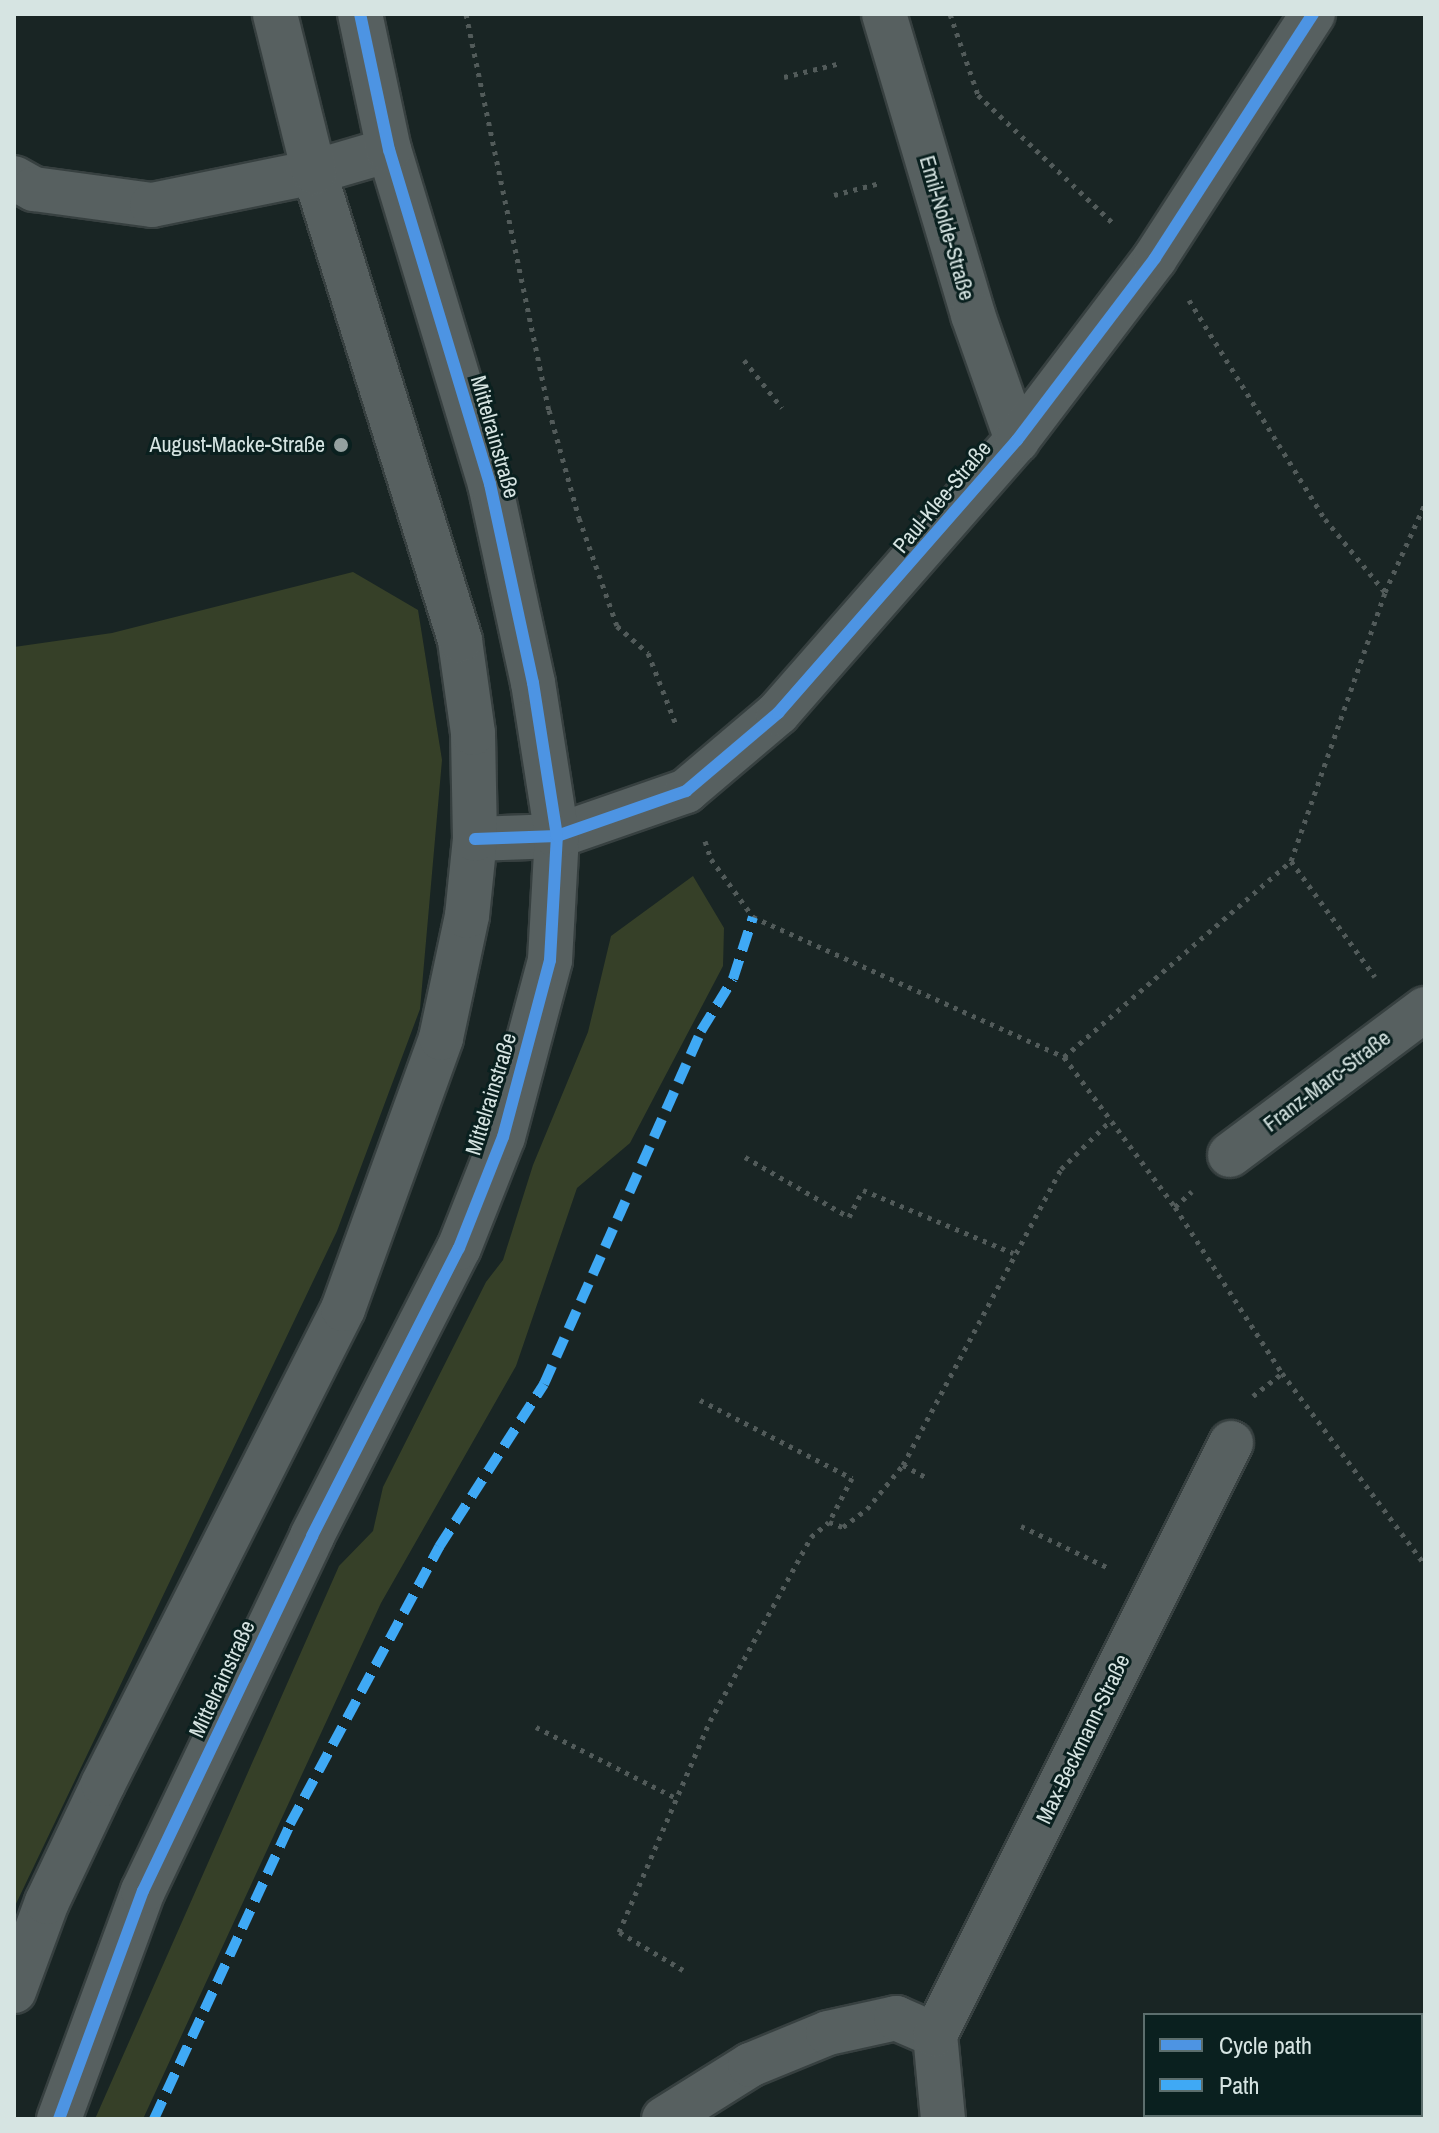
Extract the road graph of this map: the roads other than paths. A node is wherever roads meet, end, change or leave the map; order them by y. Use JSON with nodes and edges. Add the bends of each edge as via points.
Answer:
{"nodes":[{"id":1,"x":275,"y":14,"type":"edge"},
{"id":2,"x":360,"y":14,"type":"edge"},
{"id":3,"x":884,"y":14,"type":"edge"},
{"id":4,"x":1313,"y":14,"type":"edge"},
{"id":5,"x":389,"y":150,"type":"junction"},
{"id":6,"x":314,"y":172,"type":"junction"},
{"id":7,"x":14,"y":178,"type":"edge"},
{"id":8,"x":1017,"y":440,"type":"junction"},
{"id":9,"x":557,"y":836,"type":"junction"},
{"id":10,"x":475,"y":839,"type":"junction"},
{"id":11,"x":1416,"y":1015,"type":"edge"},
{"id":12,"x":1230,"y":1155,"type":"dead end"},
{"id":13,"x":1231,"y":1443,"type":"dead end"},
{"id":14,"x":14,"y":1991,"type":"edge"},
{"id":15,"x":935,"y":2035,"type":"junction"},
{"id":16,"x":59,"y":2119,"type":"edge"},
{"id":17,"x":664,"y":2119,"type":"edge"},
{"id":18,"x":943,"y":2119,"type":"edge"}],
"edges":[{"from":1,"to":6,"type":"street"},
{"from":2,"to":5,"type":"street","name":"Mittelrainstraße"},
{"from":3,"to":8,"type":"street","name":"Emil-Nolde-Straße","via":[[973,315]]},
{"from":4,"to":8,"type":"street","name":"Paul-Klee-Straße","via":[[1155,258]]},
{"from":5,"to":6,"type":"street"},
{"from":5,"to":9,"type":"street","name":"Mittelrainstraße","via":[[490,484],[533,683]]},
{"from":6,"to":7,"type":"street","via":[[152,205],[34,189]]},
{"from":6,"to":10,"type":"street","via":[[460,640],[473,733]]},
{"from":8,"to":9,"type":"street","name":"Paul-Klee-Straße","via":[[778,713],[686,791]]},
{"from":9,"to":10,"type":"street","name":"Paul-Klee-Straße"},
{"from":9,"to":16,"type":"street","name":"Mittelrainstraße","via":[[550,960],[503,1137],[459,1248],[312,1536],[143,1891]]},
{"from":10,"to":14,"type":"street","via":[[467,916],[441,1038],[343,1309],[103,1784],[47,1902]]},
{"from":11,"to":12,"type":"street","name":"Franz-Marc-Straße"},
{"from":13,"to":15,"type":"street","name":"Max-Beckmann-Straße"},
{"from":15,"to":17,"type":"street","via":[[896,2018],[828,2033],[750,2065]]},
{"from":15,"to":18,"type":"street"}]}
